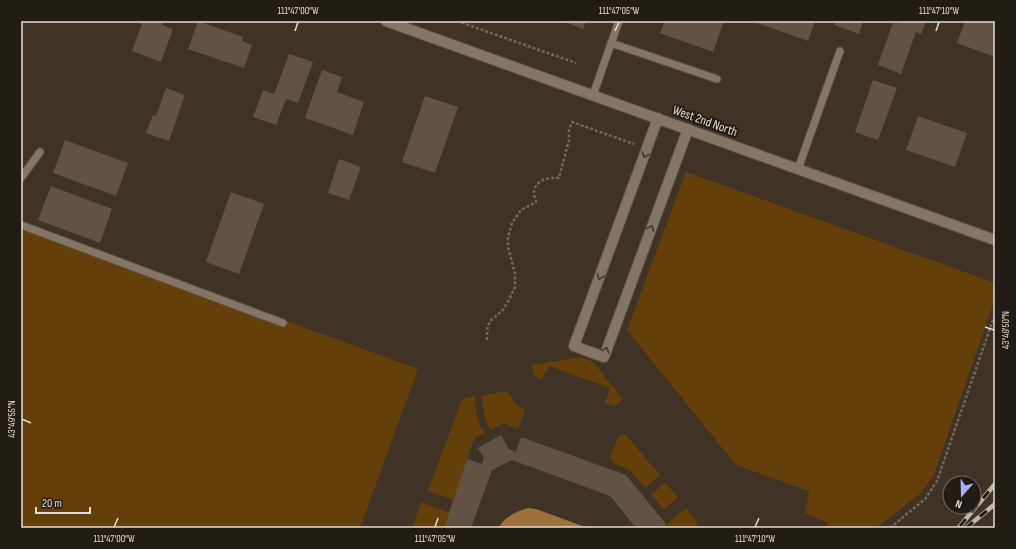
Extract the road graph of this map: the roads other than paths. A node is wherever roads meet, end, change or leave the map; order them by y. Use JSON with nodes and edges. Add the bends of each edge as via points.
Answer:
{"nodes":[{"id":1,"x":386,"y":21,"type":"edge"},
{"id":2,"x":619,"y":21,"type":"edge"},
{"id":3,"x":407,"y":24,"type":"edge"},
{"id":4,"x":611,"y":43,"type":"junction"},
{"id":5,"x":840,"y":51,"type":"dead end"},
{"id":6,"x":717,"y":79,"type":"dead end"},
{"id":7,"x":593,"y":95,"type":"junction"},
{"id":8,"x":658,"y":118,"type":"junction"},
{"id":9,"x":688,"y":129,"type":"junction"},
{"id":10,"x":40,"y":152,"type":"dead end"},
{"id":11,"x":798,"y":169,"type":"junction"},
{"id":12,"x":21,"y":178,"type":"edge"},
{"id":13,"x":21,"y":225,"type":"edge"},
{"id":14,"x":995,"y":239,"type":"edge"},
{"id":15,"x":283,"y":323,"type":"dead end"}],
"edges":[{"from":1,"to":3,"type":"street","name":"West 2nd North"},
{"from":2,"to":4,"type":"lane"},
{"from":3,"to":7,"type":"street","name":"West 2nd North"},
{"from":4,"to":6,"type":"lane"},
{"from":4,"to":7,"type":"lane"},
{"from":5,"to":11,"type":"lane"},
{"from":7,"to":8,"type":"street","name":"West 2nd North"},
{"from":8,"to":9,"type":"street","name":"West 2nd North"},
{"from":8,"to":9,"type":"street","one_way":true,"via":[[574,346],[604,357]]},
{"from":9,"to":11,"type":"street","name":"West 2nd North"},
{"from":10,"to":12,"type":"lane"},
{"from":11,"to":14,"type":"street","name":"West 2nd North"},
{"from":13,"to":15,"type":"lane"}]}
